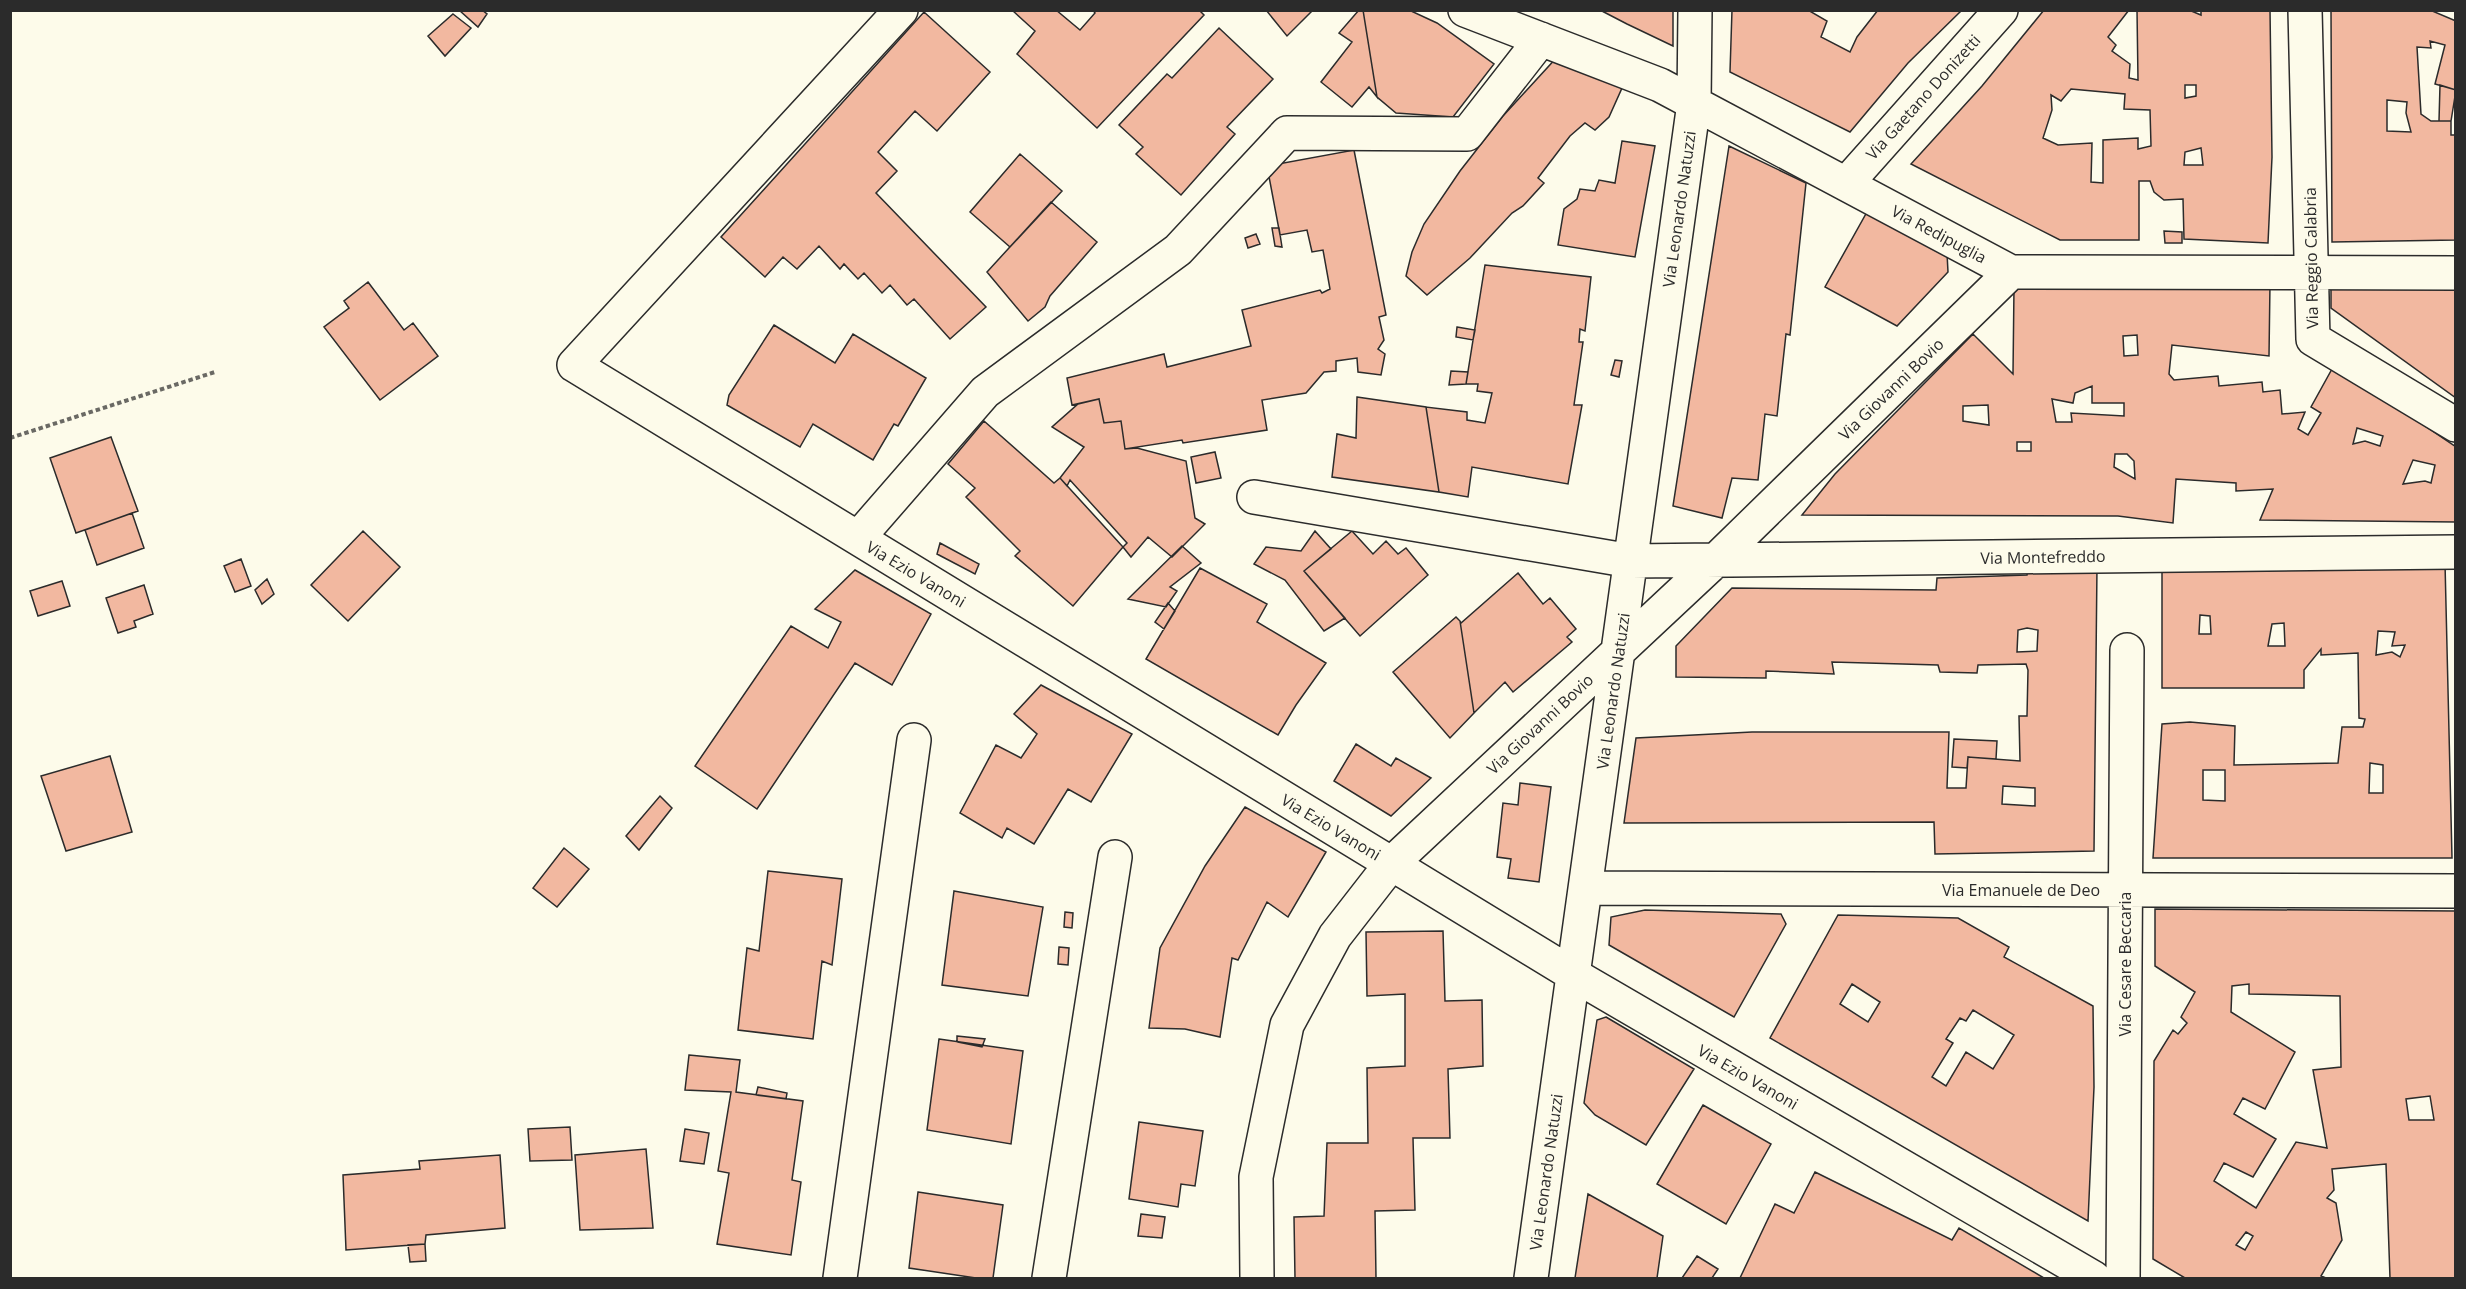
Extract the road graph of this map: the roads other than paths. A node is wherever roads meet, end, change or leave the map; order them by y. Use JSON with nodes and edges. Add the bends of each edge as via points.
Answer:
{"nodes":[{"id":1,"x":901,"y":10,"type":"edge"},
{"id":2,"x":1465,"y":10,"type":"edge"},
{"id":3,"x":1695,"y":10,"type":"edge"},
{"id":4,"x":2001,"y":10,"type":"edge"},
{"id":5,"x":2305,"y":10,"type":"edge"},
{"id":6,"x":1541,"y":39,"type":"junction"},
{"id":7,"x":1694,"y":103,"type":"junction"},
{"id":8,"x":1846,"y":184,"type":"junction"},
{"id":9,"x":2011,"y":272,"type":"junction"},
{"id":10,"x":2312,"y":273,"type":"junction"},
{"id":11,"x":2456,"y":273,"type":"edge"},
{"id":12,"x":2456,"y":424,"type":"edge"},
{"id":13,"x":1254,"y":497,"type":"dead end"},
{"id":14,"x":858,"y":538,"type":"junction"},
{"id":15,"x":2456,"y":552,"type":"edge"},
{"id":16,"x":1716,"y":560,"type":"junction"},
{"id":17,"x":1631,"y":561,"type":"junction"},
{"id":18,"x":1619,"y":650,"type":"junction"},
{"id":19,"x":2127,"y":650,"type":"dead end"},
{"id":20,"x":914,"y":740,"type":"dead end"},
{"id":21,"x":1115,"y":857,"type":"dead end"},
{"id":22,"x":1391,"y":864,"type":"junction"},
{"id":23,"x":1587,"y":888,"type":"junction"},
{"id":24,"x":2125,"y":891,"type":"junction"},
{"id":25,"x":2456,"y":891,"type":"edge"},
{"id":26,"x":1574,"y":975,"type":"junction"},
{"id":27,"x":840,"y":1278,"type":"edge"},
{"id":28,"x":1049,"y":1278,"type":"edge"},
{"id":29,"x":1257,"y":1278,"type":"edge"},
{"id":30,"x":1531,"y":1278,"type":"edge"},
{"id":31,"x":2094,"y":1278,"type":"edge"},
{"id":32,"x":2123,"y":1278,"type":"edge"}],
"edges":[{"from":1,"to":14,"type":"street","name":"Via Ezio Vanoni","via":[[574,365]]},
{"from":2,"to":6,"type":"street","name":"Via Redipuglia"},
{"from":3,"to":7,"type":"street","name":"Via Leonardo Natuzzi"},
{"from":4,"to":8,"type":"street","name":"Via Gaetano Donizetti"},
{"from":5,"to":10,"type":"street","name":"Via Reggio Calabria"},
{"from":6,"to":7,"type":"street","name":"Via Redipuglia","via":[[1660,85]]},
{"from":6,"to":14,"type":"street","via":[[1467,134],[1287,133],[1178,250],[985,392]]},
{"from":7,"to":8,"type":"street","name":"Via Redipuglia"},
{"from":7,"to":17,"type":"street","name":"Via Leonardo Natuzzi"},
{"from":8,"to":9,"type":"street","name":"Via Redipuglia"},
{"from":9,"to":10,"type":"street","name":"Via Redipuglia"},
{"from":9,"to":16,"type":"street","name":"Via Giovanni Bovio"},
{"from":10,"to":11,"type":"street","name":"Via Redipuglia"},
{"from":10,"to":12,"type":"street","name":"Via Reggio Calabria","via":[[2313,339]]},
{"from":13,"to":17,"type":"street","name":"Via Montefreddo"},
{"from":14,"to":22,"type":"street","name":"Via Ezio Vanoni"},
{"from":15,"to":16,"type":"street","name":"Via Montefreddo"},
{"from":16,"to":17,"type":"street","name":"Via Montefreddo"},
{"from":16,"to":18,"type":"street","name":"Via Giovanni Bovio"},
{"from":17,"to":18,"type":"street","name":"Via Leonardo Natuzzi"},
{"from":18,"to":22,"type":"street","name":"Via Giovanni Bovio"},
{"from":18,"to":23,"type":"street","name":"Via Leonardo Natuzzi"},
{"from":19,"to":24,"type":"street","name":"Via Cesare Beccaria"},
{"from":20,"to":27,"type":"street"},
{"from":21,"to":28,"type":"street"},
{"from":22,"to":26,"type":"street","name":"Via Ezio Vanoni"},
{"from":22,"to":29,"type":"street","name":"Via Giovanni Bovio","via":[[1335,936],[1287,1025],[1256,1177]]},
{"from":23,"to":24,"type":"street","name":"Via Emanuele de Deo"},
{"from":23,"to":26,"type":"street","name":"Via Leonardo Natuzzi"},
{"from":24,"to":25,"type":"street","name":"Via Emanuele de Deo"},
{"from":24,"to":32,"type":"street","name":"Via Cesare Beccaria"},
{"from":26,"to":30,"type":"street","name":"Via Leonardo Natuzzi"},
{"from":26,"to":31,"type":"street","name":"Via Ezio Vanoni"}]}
